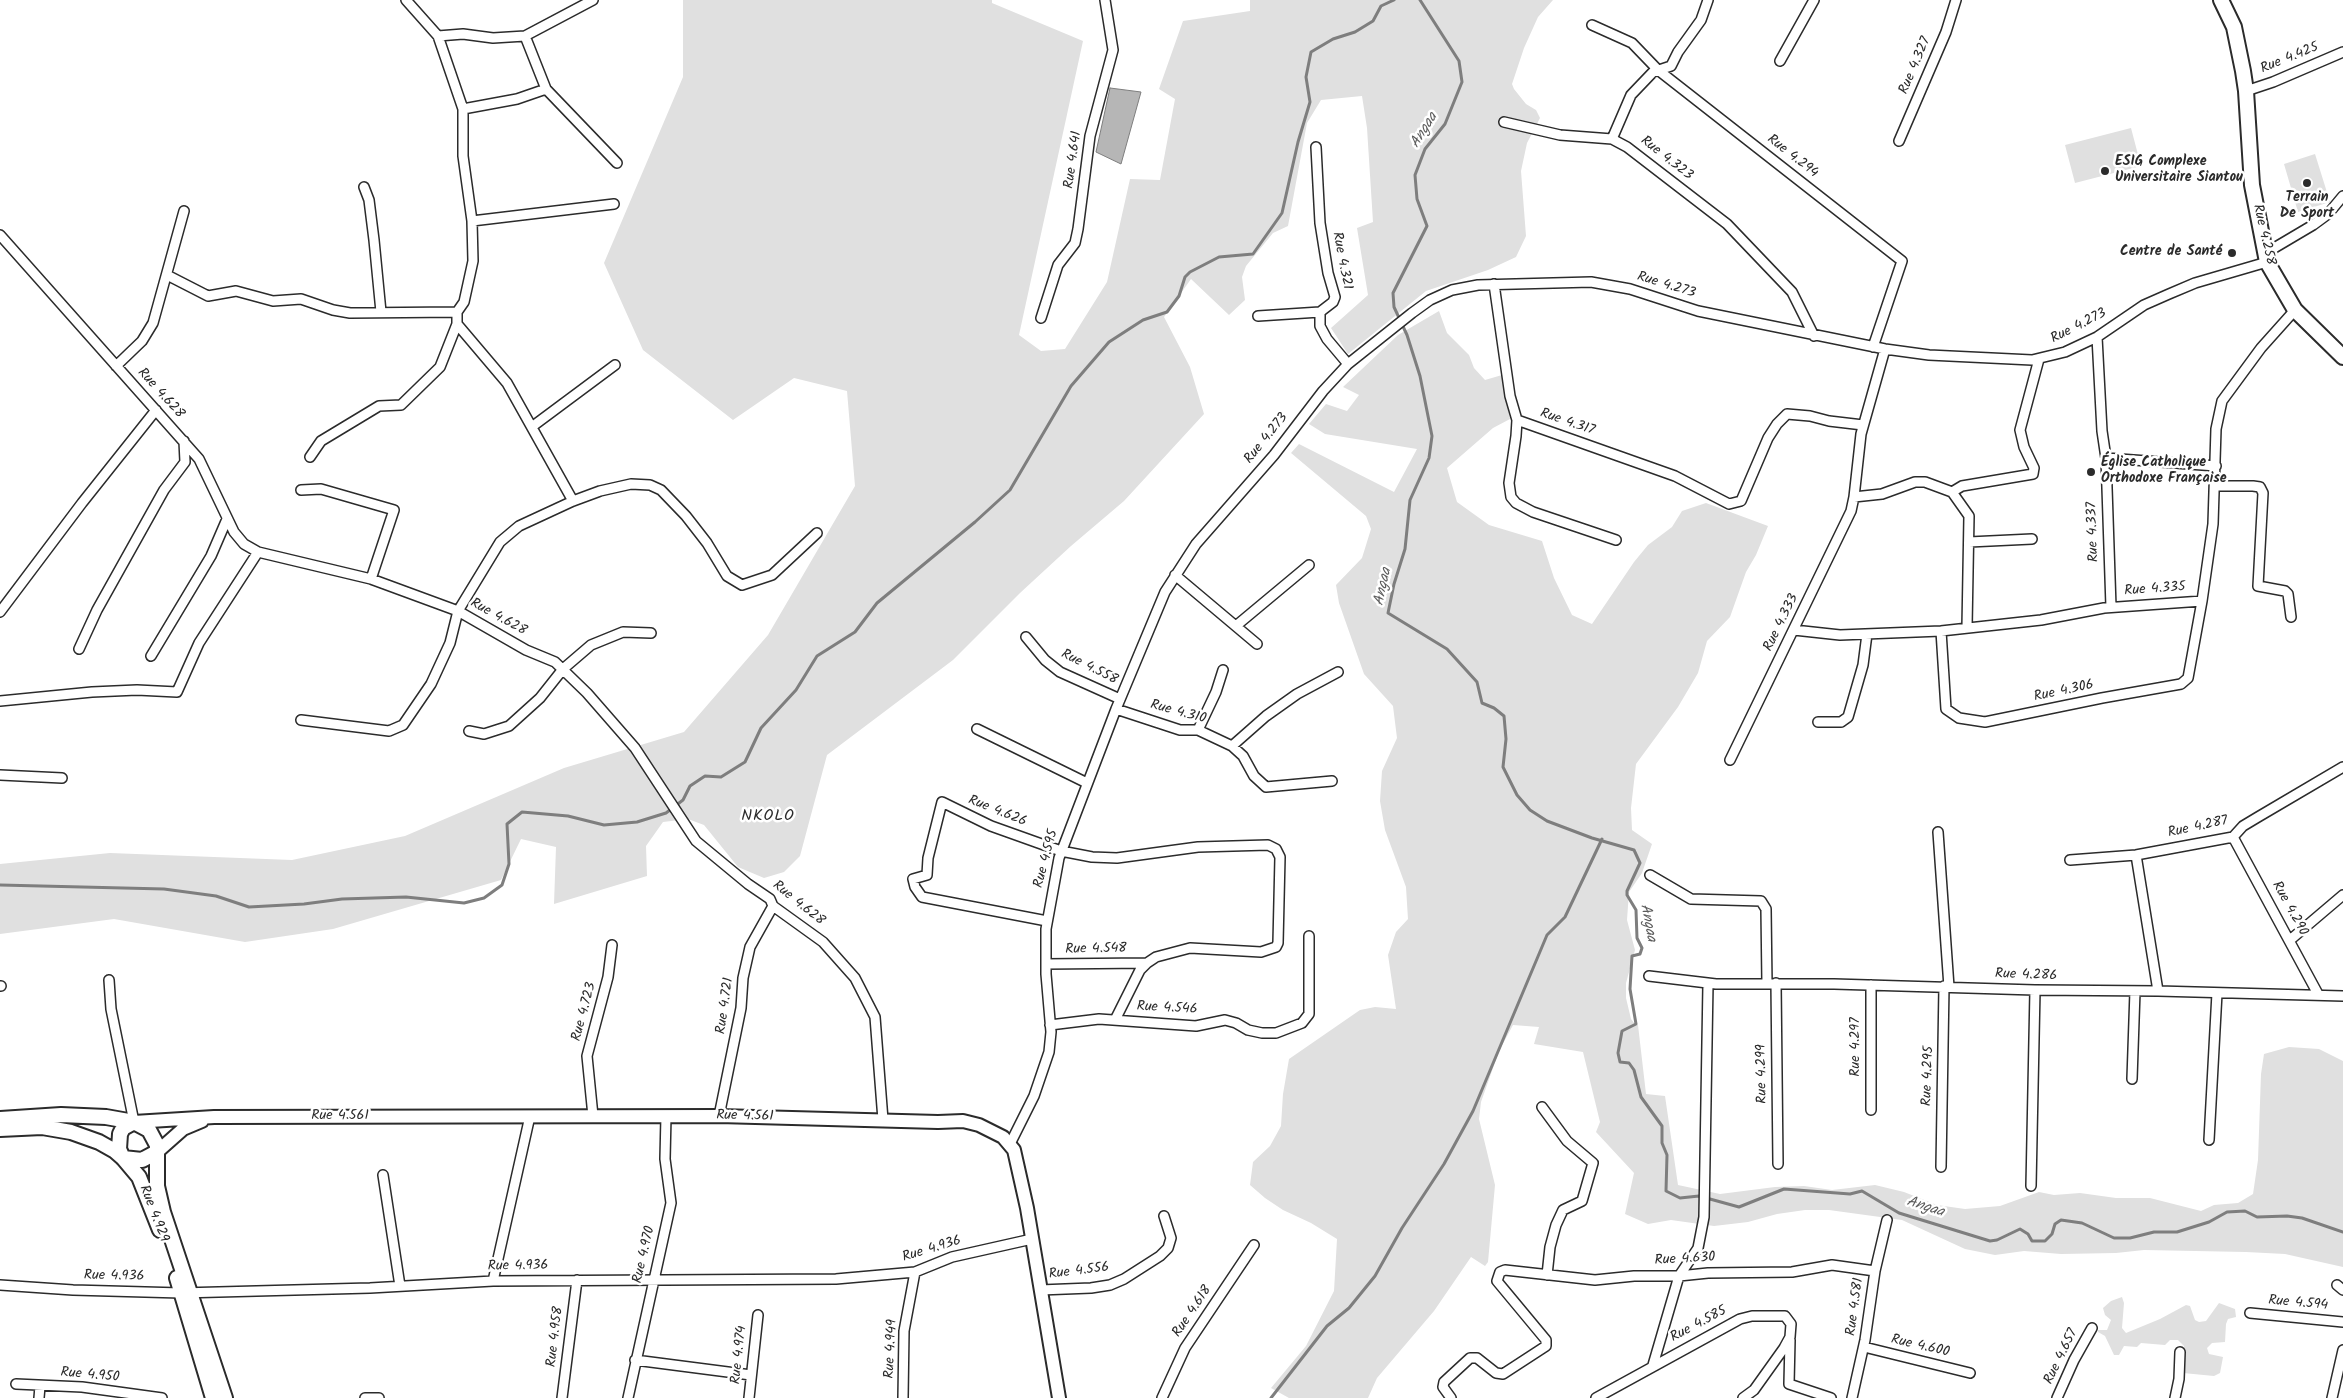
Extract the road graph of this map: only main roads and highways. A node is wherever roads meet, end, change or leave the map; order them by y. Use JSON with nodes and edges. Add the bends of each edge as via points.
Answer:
{"nodes":[{"id":1,"x":2221,"y":0,"type":"edge"},
{"id":2,"x":2343,"y":357,"type":"edge"},
{"id":3,"x":214,"y":1118,"type":"junction"},
{"id":4,"x":0,"y":1119,"type":"edge"},
{"id":5,"x":134,"y":1122,"type":"junction"},
{"id":6,"x":0,"y":1129,"type":"edge"},
{"id":7,"x":154,"y":1138,"type":"joint"},
{"id":8,"x":157,"y":1152,"type":"junction"},
{"id":9,"x":123,"y":1158,"type":"junction"},
{"id":10,"x":186,"y":1293,"type":"junction"},
{"id":11,"x":213,"y":1398,"type":"edge"},
{"id":12,"x":225,"y":1398,"type":"edge"},
{"id":13,"x":1059,"y":1398,"type":"edge"}],
"edges":[{"from":1,"to":2,"type":"main road","name":"Rue 4.258","via":[[2234,27],[2246,91],[2252,185],[2266,258],[2275,280],[2295,310]]},
{"from":3,"to":5,"type":"main road","name":"Rue 4.561"},
{"from":3,"to":8,"type":"main road","name":"Rue 4.561","via":[[183,1129]]},
{"from":3,"to":13,"type":"main road","name":"Rue 4.561","via":[[718,1116],[963,1121],[994,1131],[1010,1144],[1017,1165]]},
{"from":4,"to":5,"type":"main road","name":"Rue 4.561","via":[[61,1115]]},
{"from":5,"to":7,"type":"main road","name":"Rue 4.561","via":[[144,1126]]},
{"from":5,"to":9,"type":"main road","via":[[123,1128],[120,1134],[119,1149]]},
{"from":6,"to":9,"type":"main road","name":"Rue 4.929","via":[[42,1127],[72,1132],[99,1142]]},
{"from":7,"to":8,"type":"main road","name":"Rue 4.929"},
{"from":8,"to":9,"type":"main road","via":[[142,1160]]},
{"from":8,"to":10,"type":"main road","name":"Rue 4.929","via":[[159,1195]]},
{"from":9,"to":10,"type":"main road","name":"Rue 4.929","via":[[139,1178],[149,1198]]},
{"from":10,"to":11,"type":"main road","name":"Rue 4.929"},
{"from":10,"to":12,"type":"main road","name":"Rue 4.929"}]}
